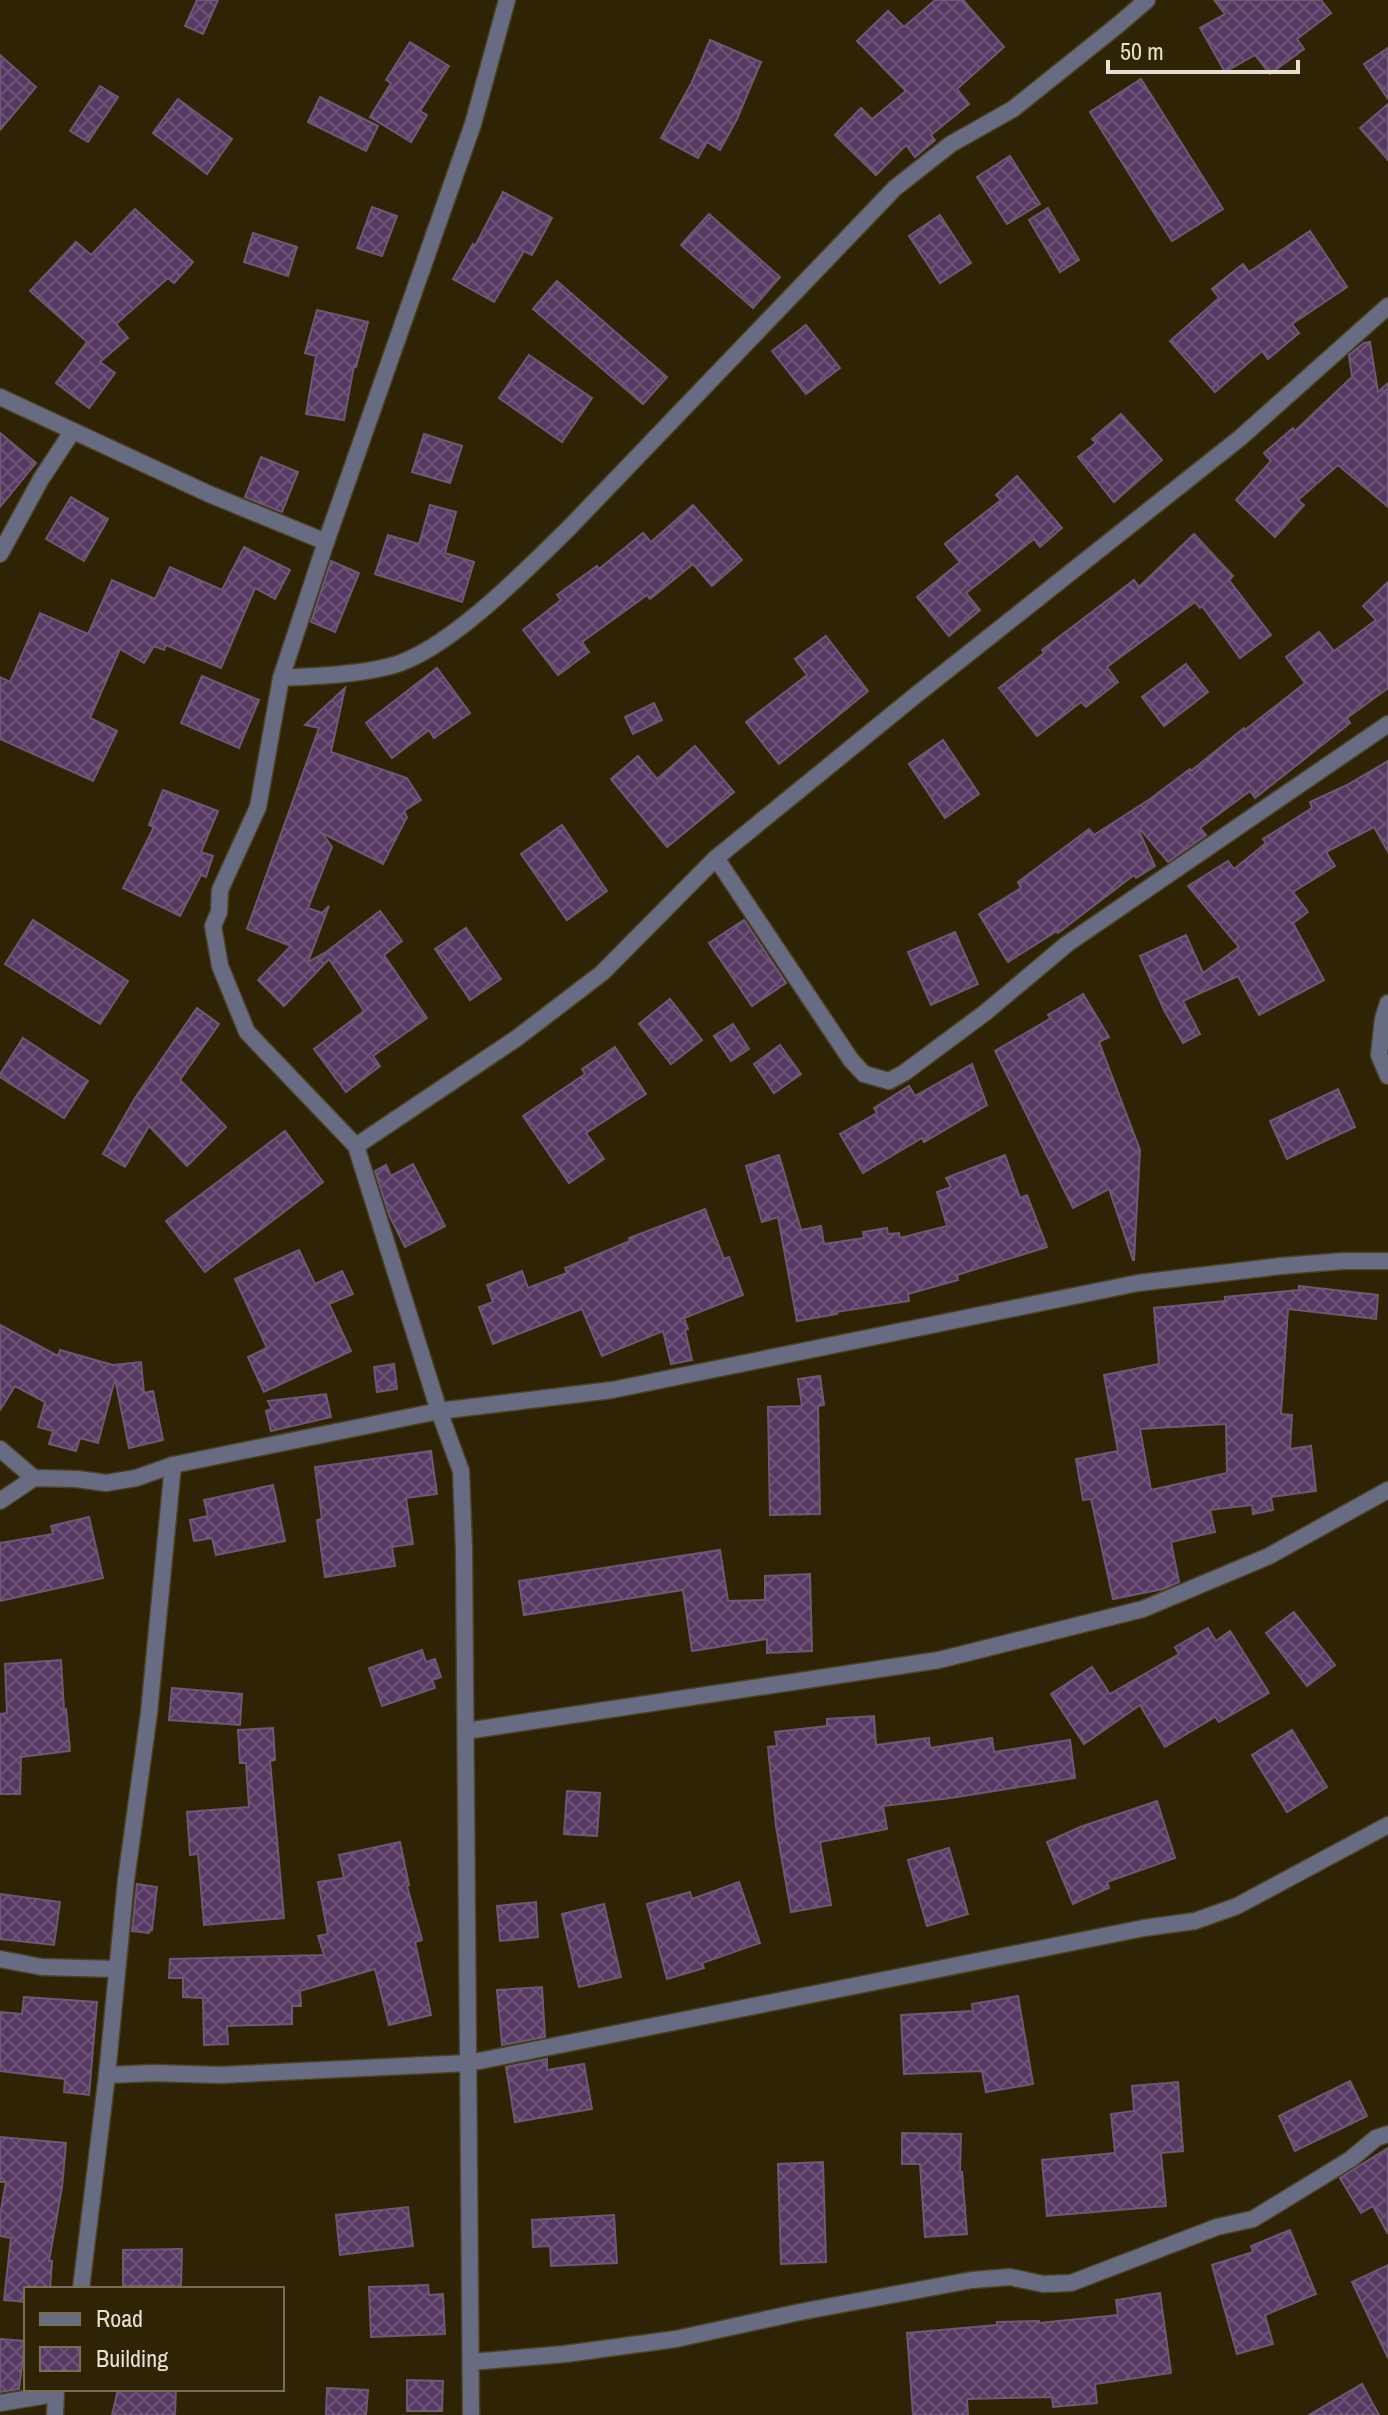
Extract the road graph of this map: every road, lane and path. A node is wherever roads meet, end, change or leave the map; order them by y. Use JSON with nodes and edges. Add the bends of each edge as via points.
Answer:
{"nodes":[{"id":1,"x":507,"y":0,"type":"edge"},
{"id":2,"x":1147,"y":0,"type":"edge"},
{"id":3,"x":1388,"y":306,"type":"edge"},
{"id":4,"x":0,"y":397,"type":"edge"},
{"id":5,"x":72,"y":432,"type":"junction"},
{"id":6,"x":326,"y":542,"type":"junction"},
{"id":7,"x":0,"y":554,"type":"edge"},
{"id":8,"x":281,"y":678,"type":"junction"},
{"id":9,"x":1388,"y":724,"type":"edge"},
{"id":10,"x":716,"y":858,"type":"junction"},
{"id":11,"x":1388,"y":1003,"type":"edge"},
{"id":12,"x":1388,"y":1076,"type":"edge"},
{"id":13,"x":356,"y":1146,"type":"junction"},
{"id":14,"x":1388,"y":1261,"type":"edge"},
{"id":15,"x":439,"y":1411,"type":"junction"},
{"id":16,"x":0,"y":1449,"type":"edge"},
{"id":17,"x":173,"y":1465,"type":"junction"},
{"id":18,"x":34,"y":1478,"type":"junction"},
{"id":19,"x":1388,"y":1490,"type":"edge"},
{"id":20,"x":0,"y":1501,"type":"edge"},
{"id":21,"x":466,"y":1731,"type":"junction"},
{"id":22,"x":1388,"y":1825,"type":"edge"},
{"id":23,"x":0,"y":1959,"type":"edge"},
{"id":24,"x":117,"y":1969,"type":"junction"},
{"id":25,"x":469,"y":2063,"type":"junction"},
{"id":26,"x":107,"y":2075,"type":"junction"},
{"id":27,"x":1388,"y":2134,"type":"edge"},
{"id":28,"x":81,"y":2287,"type":"edge"},
{"id":29,"x":471,"y":2362,"type":"junction"},
{"id":30,"x":55,"y":2392,"type":"edge"},
{"id":31,"x":0,"y":2403,"type":"edge"},
{"id":32,"x":55,"y":2415,"type":"edge"},
{"id":33,"x":471,"y":2415,"type":"edge"}],
"edges":[{"from":1,"to":6,"type":"street","via":[[473,124]]},
{"from":2,"to":8,"type":"street","via":[[1013,109],[951,144],[895,188],[569,528],[459,628],[394,665],[344,675]]},
{"from":3,"to":10,"type":"street","via":[[1240,438]]},
{"from":4,"to":5,"type":"street"},
{"from":5,"to":6,"type":"street"},
{"from":5,"to":7,"type":"street"},
{"from":6,"to":8,"type":"street"},
{"from":8,"to":13,"type":"street","via":[[258,807],[220,890],[213,926],[216,945],[247,1032]]},
{"from":9,"to":10,"type":"street","via":[[1067,944],[986,1012],[889,1081],[864,1074],[851,1060]]},
{"from":10,"to":13,"type":"street","via":[[602,973],[517,1038]]},
{"from":11,"to":12,"type":"street","via":[[1379,1055]]},
{"from":13,"to":15,"type":"street"},
{"from":14,"to":15,"type":"street","via":[[1281,1266],[1138,1283],[612,1390]]},
{"from":15,"to":17,"type":"street"},
{"from":15,"to":21,"type":"street","via":[[461,1471]]},
{"from":16,"to":18,"type":"street"},
{"from":17,"to":18,"type":"street","via":[[106,1483]]},
{"from":17,"to":24,"type":"street"},
{"from":18,"to":20,"type":"street"},
{"from":19,"to":21,"type":"street","via":[[1269,1556],[1143,1609],[939,1660]]},
{"from":21,"to":25,"type":"street"},
{"from":22,"to":25,"type":"street","via":[[1237,1906],[1195,1921]]},
{"from":23,"to":24,"type":"street","via":[[42,1967]]},
{"from":24,"to":26,"type":"street"},
{"from":25,"to":26,"type":"street"},
{"from":25,"to":29,"type":"street"},
{"from":26,"to":28,"type":"street"},
{"from":27,"to":29,"type":"street","via":[[1253,2219],[1217,2227],[1071,2283],[1010,2277],[972,2280],[676,2339]]},
{"from":29,"to":33,"type":"street"},
{"from":30,"to":31,"type":"street"},
{"from":30,"to":32,"type":"street"}]}
